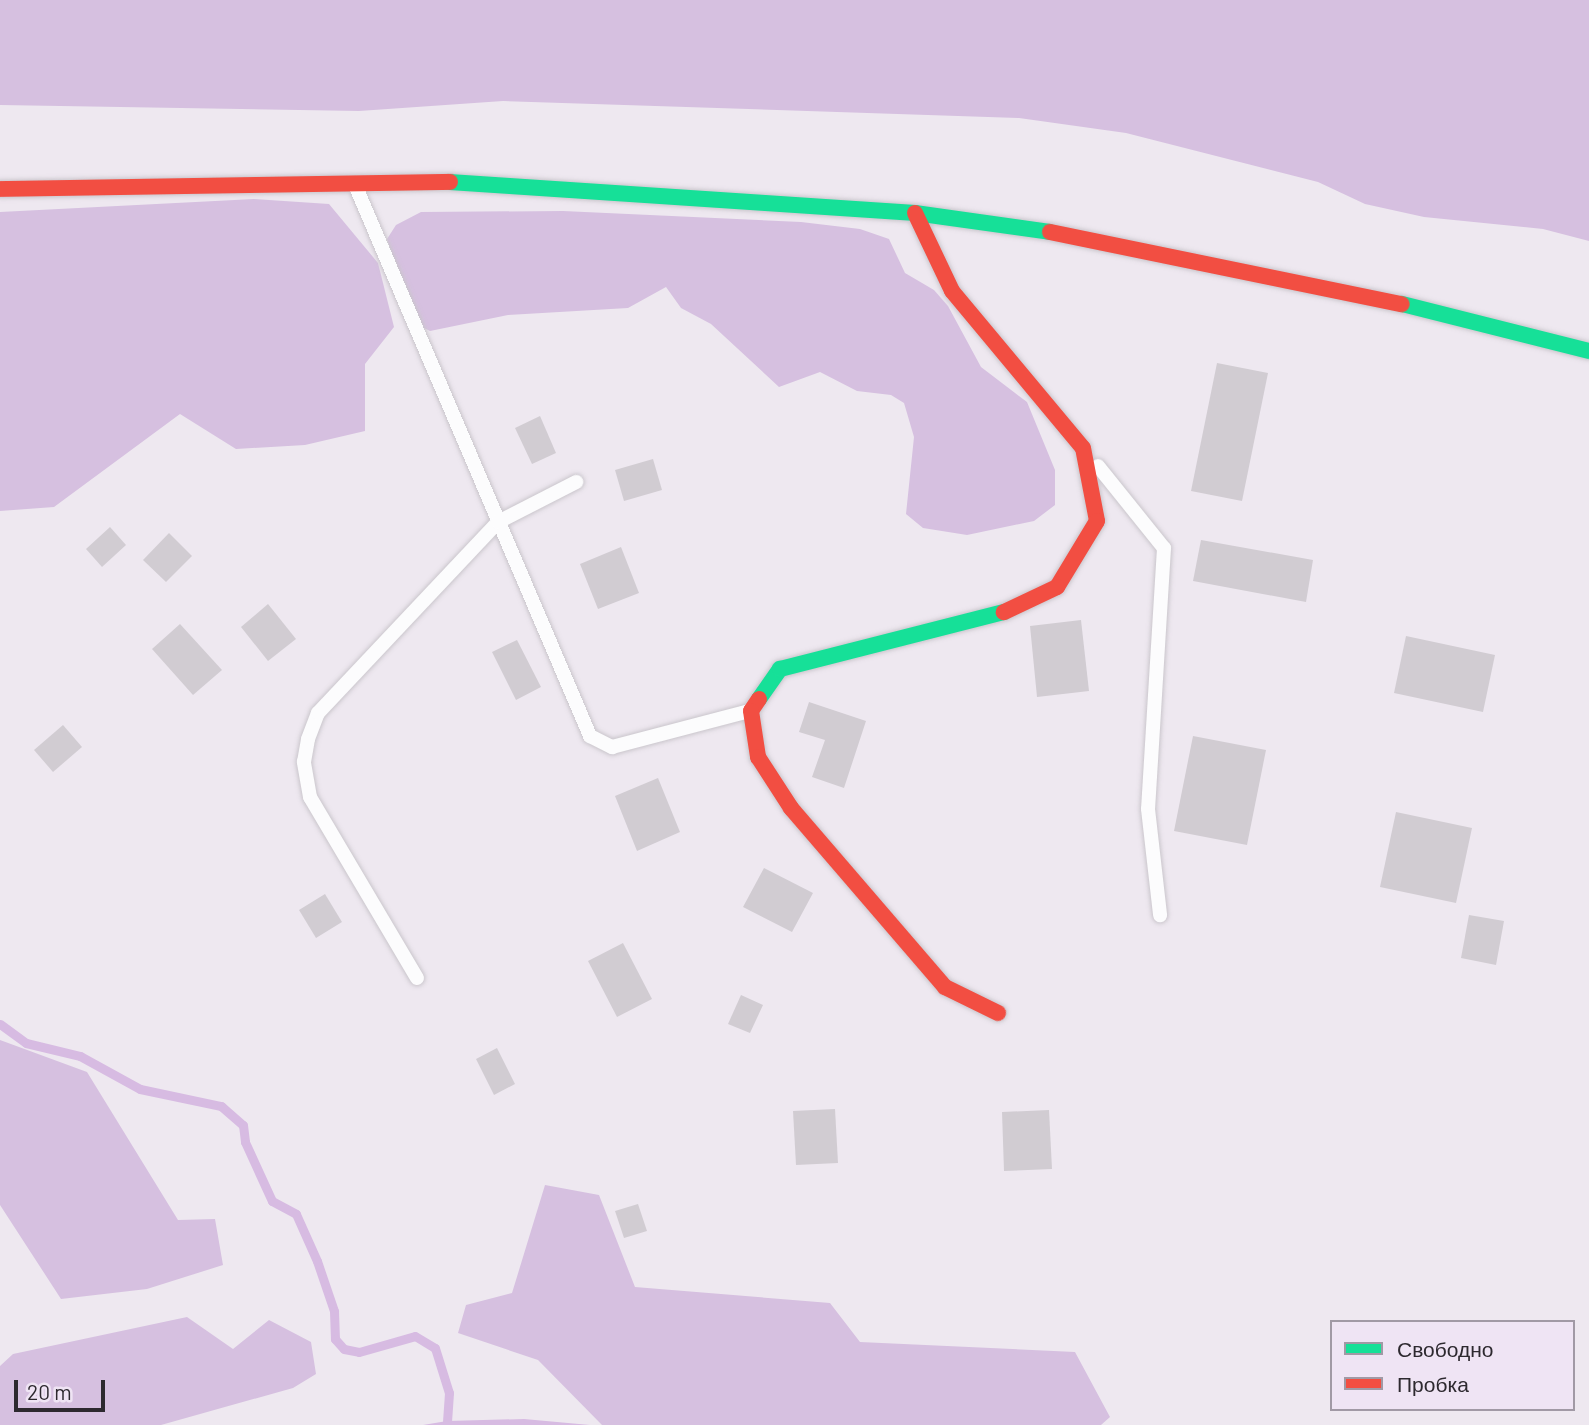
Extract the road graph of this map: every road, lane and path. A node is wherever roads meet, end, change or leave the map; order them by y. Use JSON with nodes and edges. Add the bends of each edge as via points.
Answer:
{"nodes":[{"id":1,"x":355,"y":184,"type":"junction"},
{"id":2,"x":0,"y":190,"type":"edge"},
{"id":3,"x":915,"y":213,"type":"junction"},
{"id":4,"x":1589,"y":351,"type":"edge"},
{"id":5,"x":1083,"y":448,"type":"junction"},
{"id":6,"x":576,"y":482,"type":"dead end"},
{"id":7,"x":498,"y":522,"type":"junction"},
{"id":8,"x":751,"y":711,"type":"junction"},
{"id":9,"x":1160,"y":915,"type":"dead end"},
{"id":10,"x":416,"y":978,"type":"dead end"},
{"id":11,"x":998,"y":1013,"type":"dead end"}],
"edges":[{"from":1,"to":2,"type":"street"},
{"from":1,"to":3,"type":"street","via":[[595,188]]},
{"from":1,"to":7,"type":"lane"},
{"from":3,"to":4,"type":"street","via":[[1054,233],[1410,306]]},
{"from":3,"to":5,"type":"street","via":[[952,291]]},
{"from":5,"to":8,"type":"street","via":[[1097,522],[1057,587],[994,617],[780,669]]},
{"from":5,"to":9,"type":"lane","via":[[1164,548],[1148,809]]},
{"from":6,"to":7,"type":"lane"},
{"from":7,"to":8,"type":"lane","via":[[590,736],[612,747]]},
{"from":7,"to":10,"type":"lane","via":[[318,713],[304,762],[310,797]]},
{"from":8,"to":11,"type":"street","via":[[758,757],[791,808],[945,988]]}]}
